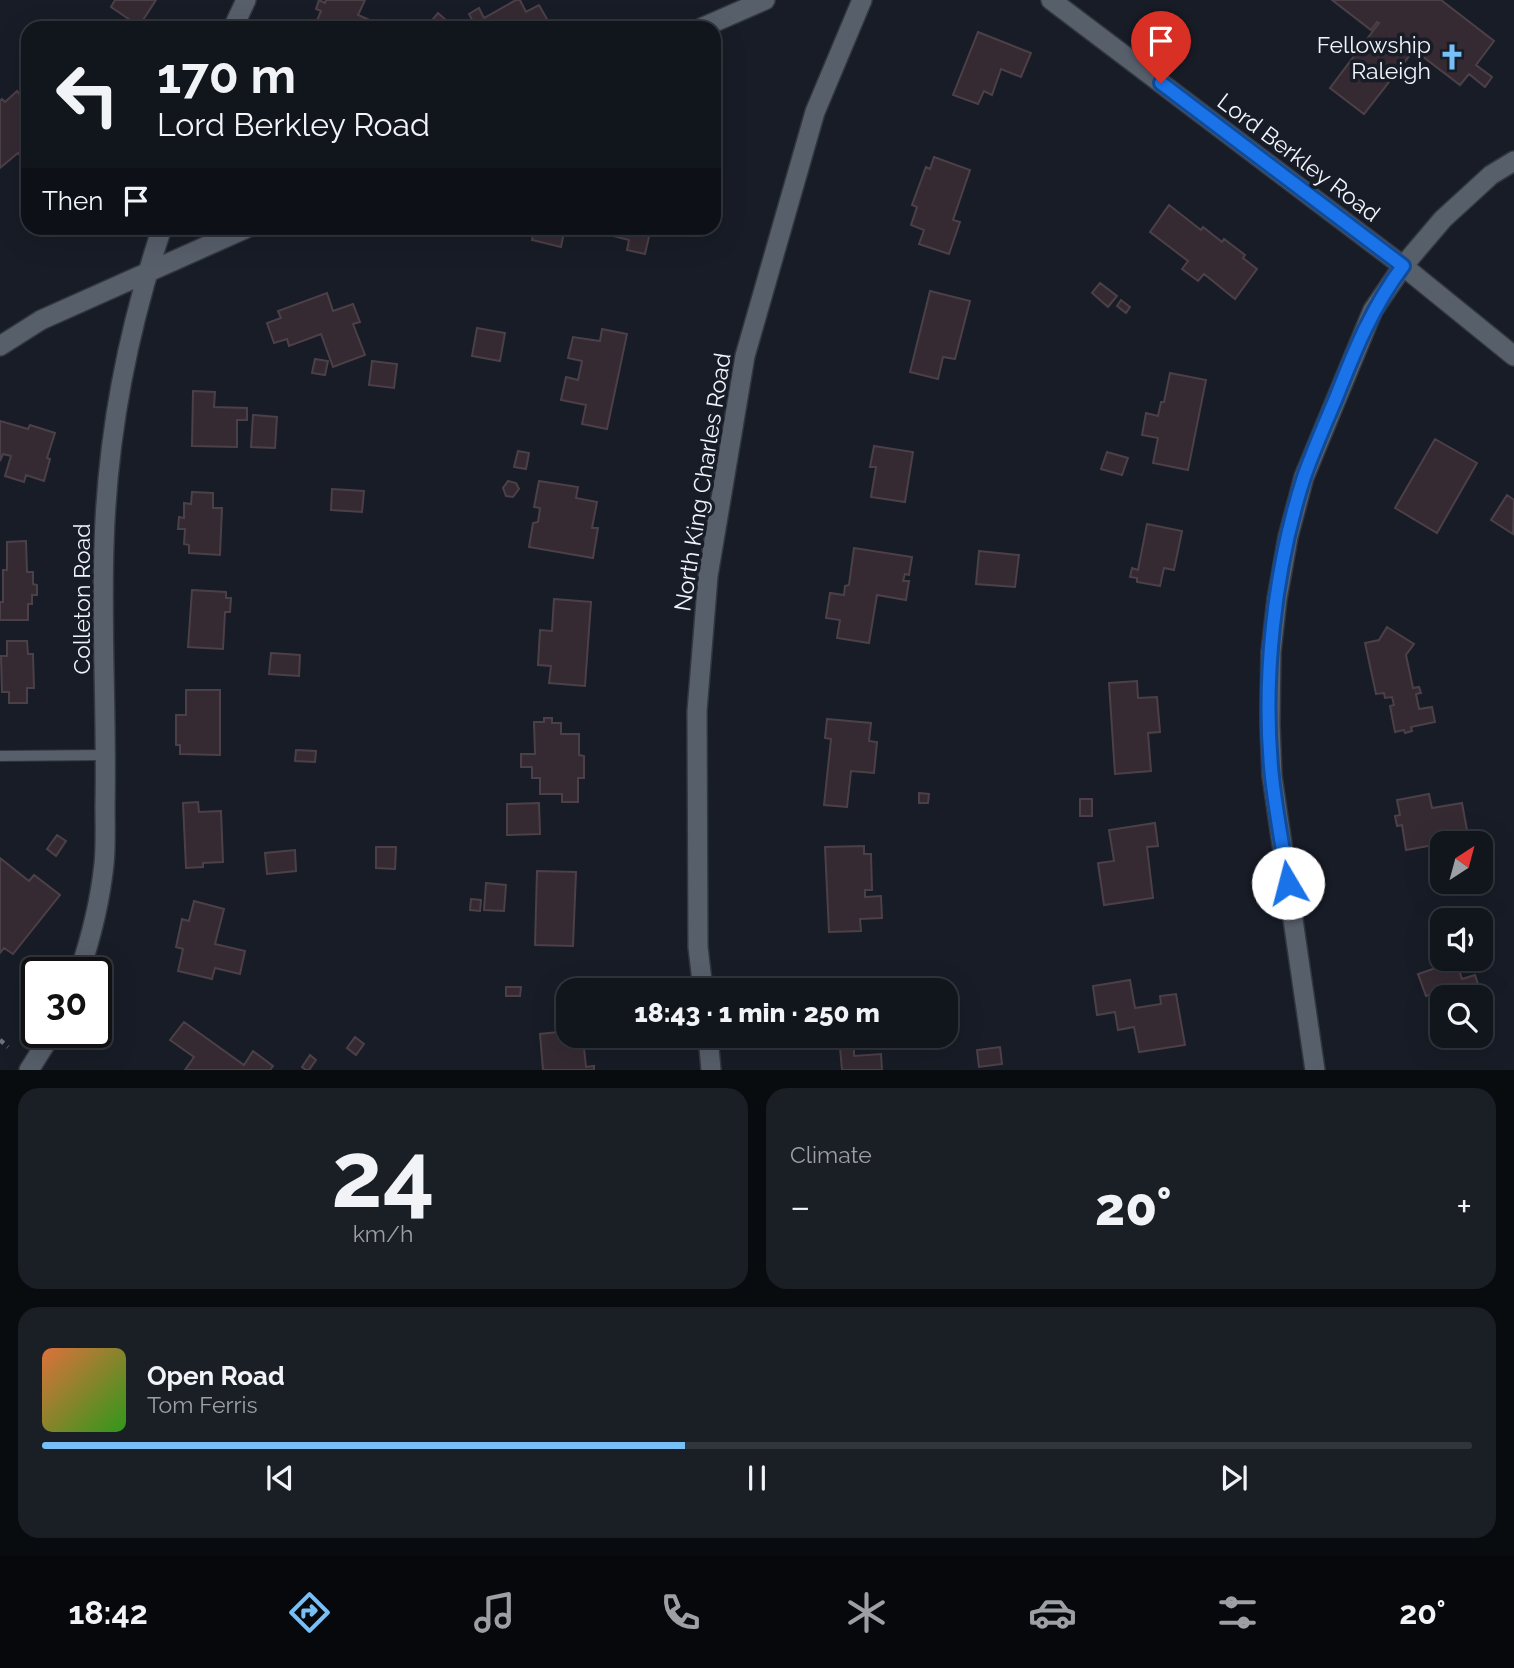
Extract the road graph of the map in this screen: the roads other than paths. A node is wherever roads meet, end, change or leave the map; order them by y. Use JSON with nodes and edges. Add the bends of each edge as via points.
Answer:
{"nodes":[{"id":1,"x":246,"y":0,"type":"edge"},
{"id":2,"x":765,"y":0,"type":"edge"},
{"id":3,"x":863,"y":0,"type":"edge"},
{"id":4,"x":1051,"y":0,"type":"edge"},
{"id":5,"x":236,"y":21,"type":"edge"},
{"id":6,"x":717,"y":21,"type":"edge"},
{"id":7,"x":1514,"y":161,"type":"edge"},
{"id":8,"x":160,"y":235,"type":"edge"},
{"id":9,"x":231,"y":235,"type":"edge"},
{"id":10,"x":1403,"y":266,"type":"junction"},
{"id":11,"x":147,"y":271,"type":"junction"},
{"id":12,"x":0,"y":346,"type":"edge"},
{"id":13,"x":1514,"y":356,"type":"edge"},
{"id":14,"x":106,"y":755,"type":"junction"},
{"id":15,"x":0,"y":757,"type":"edge"},
{"id":16,"x":84,"y":957,"type":"edge"},
{"id":17,"x":701,"y":978,"type":"edge"},
{"id":18,"x":43,"y":1048,"type":"edge"},
{"id":19,"x":709,"y":1048,"type":"edge"},
{"id":20,"x":29,"y":1069,"type":"edge"},
{"id":21,"x":711,"y":1069,"type":"edge"},
{"id":22,"x":1314,"y":1069,"type":"edge"}],
"edges":[{"from":1,"to":5,"type":"street"},
{"from":2,"to":6,"type":"street"},
{"from":3,"to":17,"type":"street","name":"North King Charles Road","via":[[815,112],[745,356],[708,576],[697,711]]},
{"from":4,"to":10,"type":"street","name":"Lord Berkley Road"},
{"from":7,"to":10,"type":"street","via":[[1473,190]]},
{"from":8,"to":11,"type":"street","name":"Colleton Road"},
{"from":9,"to":11,"type":"street"},
{"from":10,"to":13,"type":"street","name":"Lord Berkley Road"},
{"from":10,"to":22,"type":"street","via":[[1373,310],[1304,477],[1288,537],[1271,652],[1272,776]]},
{"from":11,"to":12,"type":"street","via":[[41,320]]},
{"from":11,"to":14,"type":"street","name":"Colleton Road","via":[[117,412],[107,485]]},
{"from":14,"to":15,"type":"lane"},
{"from":14,"to":16,"type":"street","name":"Colleton Road","via":[[104,864]]},
{"from":18,"to":20,"type":"street"},
{"from":19,"to":21,"type":"street"}]}
